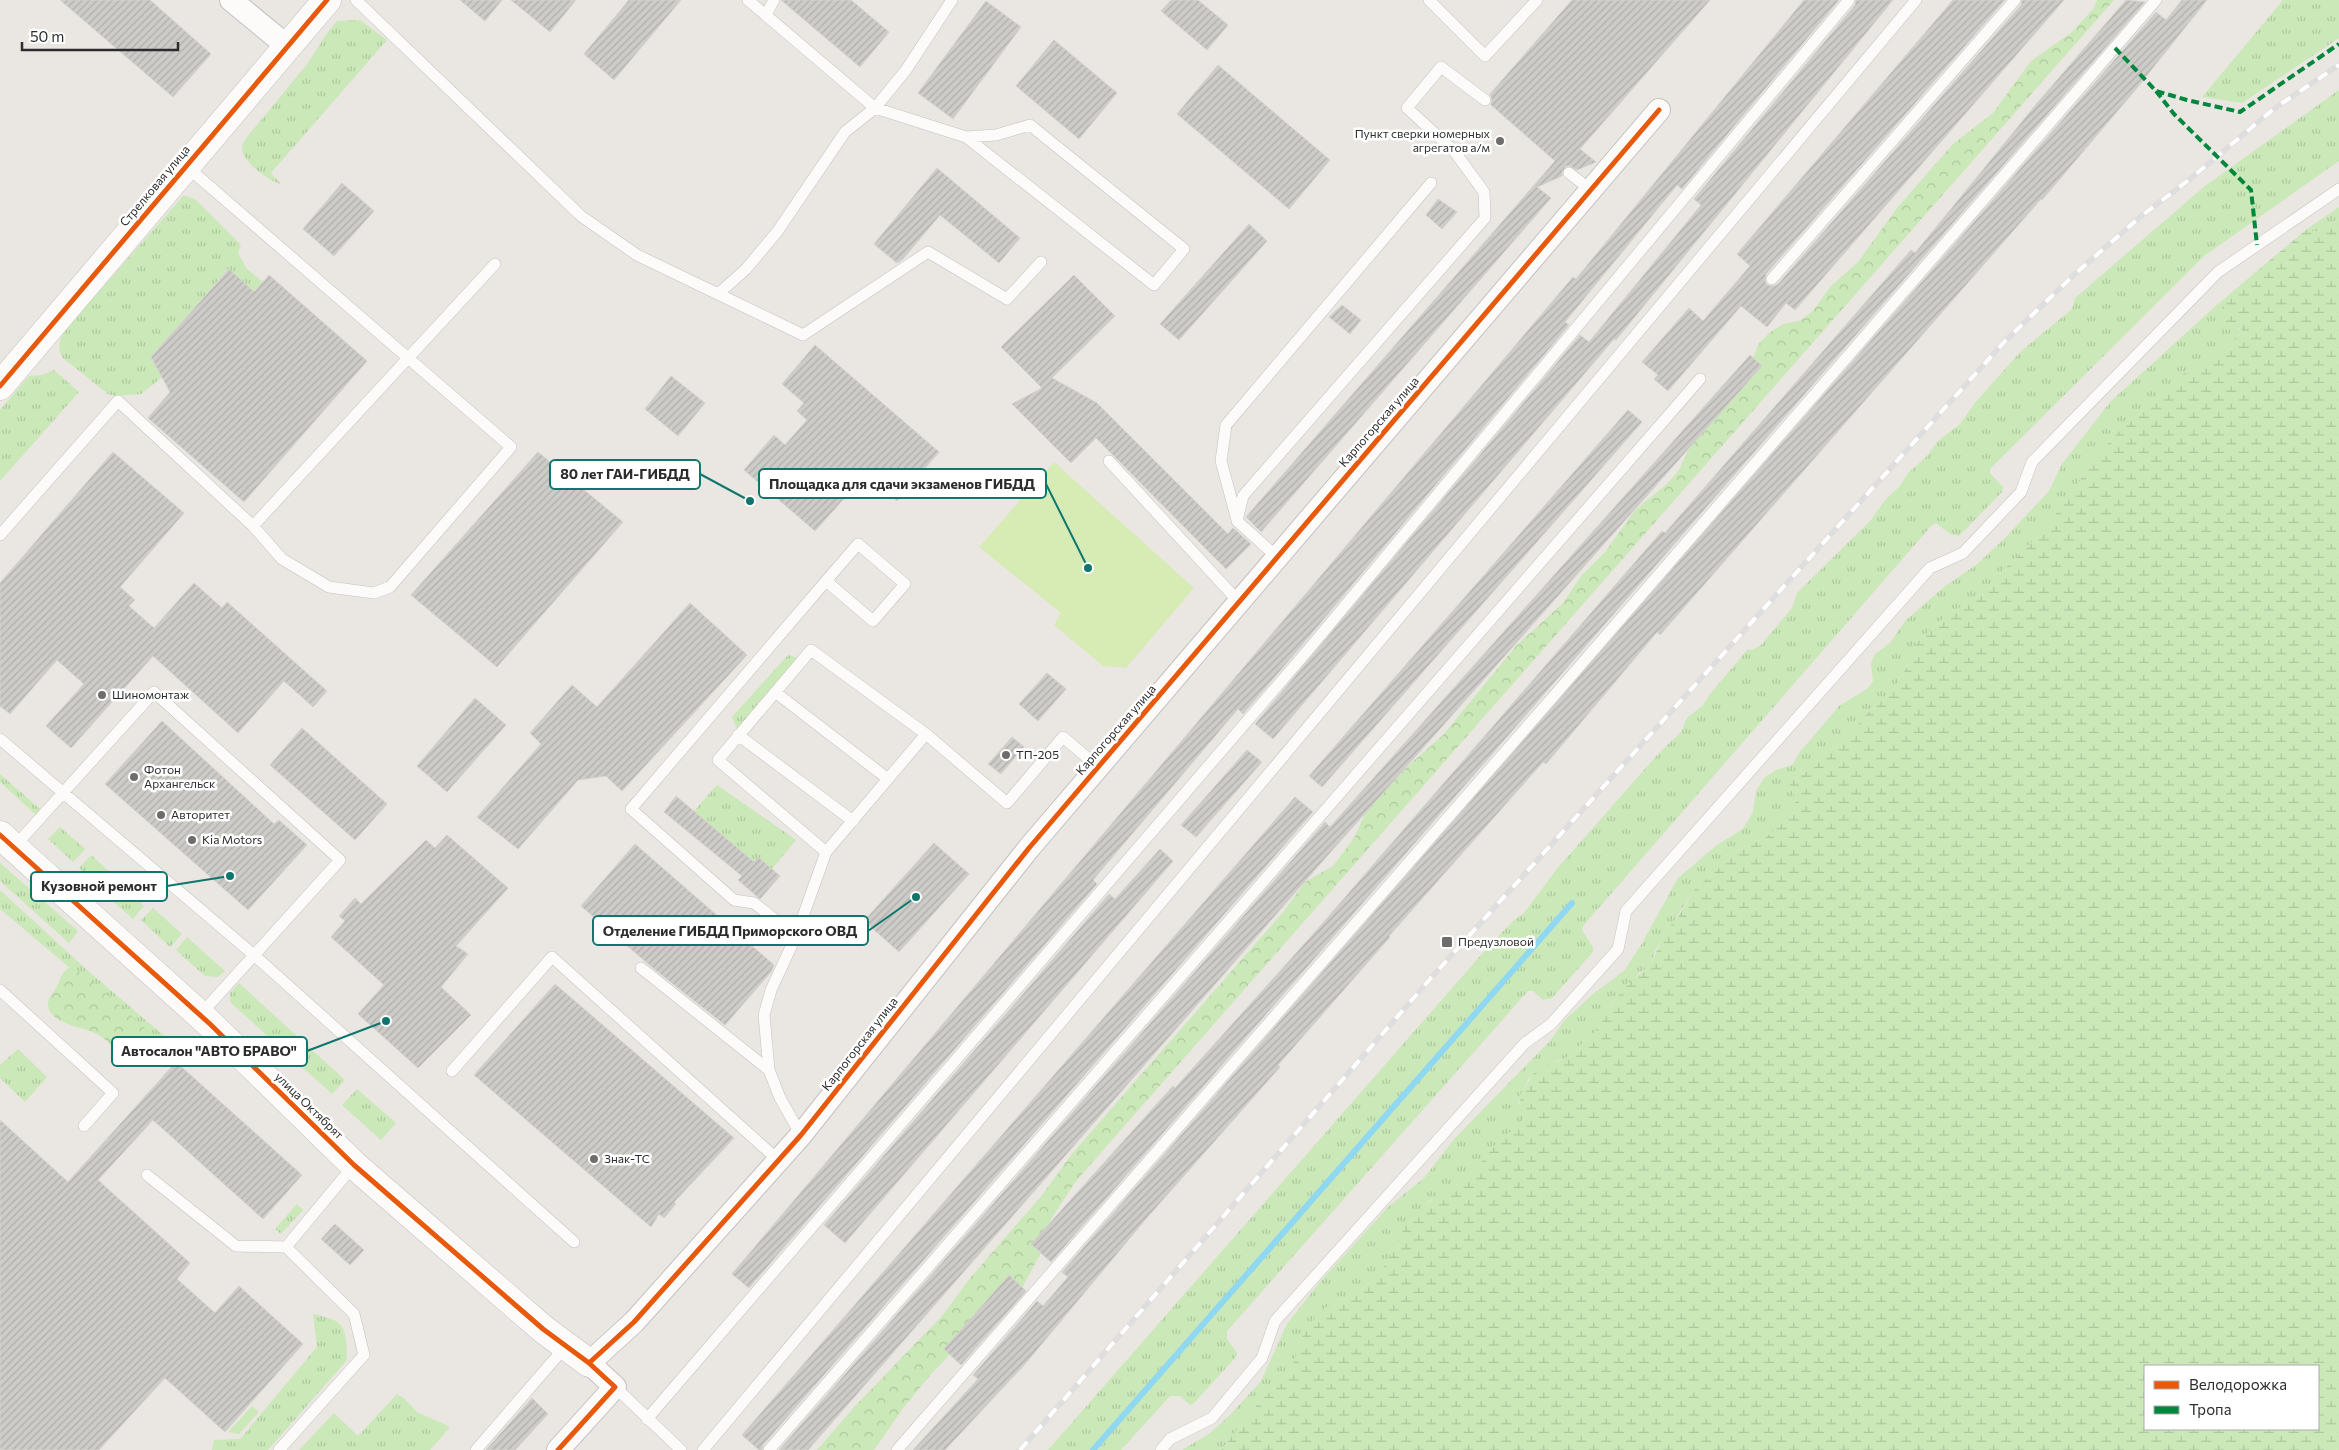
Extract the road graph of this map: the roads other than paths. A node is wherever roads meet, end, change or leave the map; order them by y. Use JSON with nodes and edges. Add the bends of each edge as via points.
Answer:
{"nodes":[{"id":1,"x":231,"y":0,"type":"edge"},
{"id":2,"x":327,"y":0,"type":"edge"},
{"id":3,"x":356,"y":0,"type":"edge"},
{"id":4,"x":748,"y":0,"type":"edge"},
{"id":5,"x":774,"y":0,"type":"edge"},
{"id":6,"x":952,"y":0,"type":"edge"},
{"id":7,"x":1429,"y":0,"type":"edge"},
{"id":8,"x":1537,"y":0,"type":"edge"},
{"id":9,"x":1849,"y":0,"type":"edge"},
{"id":10,"x":1916,"y":0,"type":"edge"},
{"id":11,"x":2015,"y":0,"type":"edge"},
{"id":12,"x":2156,"y":0,"type":"edge"},
{"id":13,"x":766,"y":15,"type":"junction"},
{"id":14,"x":287,"y":46,"type":"junction"},
{"id":15,"x":1485,"y":100,"type":"dead end"},
{"id":16,"x":875,"y":108,"type":"junction"},
{"id":17,"x":1659,"y":110,"type":"dead end"},
{"id":18,"x":966,"y":137,"type":"junction"},
{"id":19,"x":185,"y":165,"type":"junction"},
{"id":20,"x":1569,"y":173,"type":"dead end"},
{"id":21,"x":1430,"y":182,"type":"dead end"},
{"id":22,"x":2339,"y":189,"type":"edge"},
{"id":23,"x":1591,"y":190,"type":"junction"},
{"id":24,"x":1041,"y":262,"type":"dead end"},
{"id":25,"x":495,"y":264,"type":"dead end"},
{"id":26,"x":1772,"y":279,"type":"dead end"},
{"id":27,"x":718,"y":294,"type":"junction"},
{"id":28,"x":408,"y":358,"type":"junction"},
{"id":29,"x":1700,"y":379,"type":"dead end"},
{"id":30,"x":0,"y":386,"type":"edge"},
{"id":31,"x":1109,"y":461,"type":"dead end"},
{"id":32,"x":1237,"y":522,"type":"junction"},
{"id":33,"x":253,"y":526,"type":"junction"},
{"id":34,"x":0,"y":535,"type":"edge"},
{"id":35,"x":1277,"y":557,"type":"junction"},
{"id":36,"x":826,"y":582,"type":"junction"},
{"id":37,"x":1239,"y":602,"type":"junction"},
{"id":38,"x":775,"y":692,"type":"junction"},
{"id":39,"x":926,"y":734,"type":"junction"},
{"id":40,"x":738,"y":735,"type":"junction"},
{"id":41,"x":0,"y":739,"type":"edge"},
{"id":42,"x":1098,"y":767,"type":"junction"},
{"id":43,"x":888,"y":779,"type":"junction"},
{"id":44,"x":63,"y":794,"type":"junction"},
{"id":45,"x":852,"y":821,"type":"junction"},
{"id":46,"x":7,"y":841,"type":"edge"},
{"id":47,"x":826,"y":852,"type":"junction"},
{"id":48,"x":796,"y":936,"type":"junction"},
{"id":49,"x":254,"y":955,"type":"junction"},
{"id":50,"x":641,"y":968,"type":"dead end"},
{"id":51,"x":0,"y":990,"type":"edge"},
{"id":52,"x":200,"y":1015,"type":"junction"},
{"id":53,"x":769,"y":1070,"type":"junction"},
{"id":54,"x":452,"y":1071,"type":"dead end"},
{"id":55,"x":84,"y":1126,"type":"dead end"},
{"id":56,"x":801,"y":1135,"type":"junction"},
{"id":57,"x":778,"y":1160,"type":"junction"},
{"id":58,"x":354,"y":1165,"type":"junction"},
{"id":59,"x":147,"y":1174,"type":"dead end"},
{"id":60,"x":574,"y":1242,"type":"dead end"},
{"id":61,"x":286,"y":1246,"type":"junction"},
{"id":62,"x":566,"y":1346,"type":"junction"},
{"id":63,"x":589,"y":1363,"type":"junction"},
{"id":64,"x":615,"y":1387,"type":"junction"},
{"id":65,"x":647,"y":1419,"type":"junction"},
{"id":66,"x":279,"y":1450,"type":"edge"},
{"id":67,"x":476,"y":1450,"type":"edge"},
{"id":68,"x":558,"y":1450,"type":"edge"},
{"id":69,"x":680,"y":1450,"type":"edge"},
{"id":70,"x":703,"y":1450,"type":"edge"},
{"id":71,"x":769,"y":1450,"type":"edge"},
{"id":72,"x":897,"y":1450,"type":"edge"},
{"id":73,"x":1161,"y":1450,"type":"edge"}],
"edges":[{"from":1,"to":14,"type":"street"},
{"from":2,"to":14,"type":"street","name":"Стрелковая улица"},
{"from":3,"to":27,"type":"lane","via":[[582,216],[637,255]]},
{"from":4,"to":13,"type":"lane"},
{"from":5,"to":13,"type":"lane"},
{"from":6,"to":16,"type":"lane","via":[[906,70]]},
{"from":7,"to":8,"type":"lane","via":[[1485,56]]},
{"from":9,"to":65,"type":"lane","via":[[1309,649]]},
{"from":10,"to":70,"type":"lane"},
{"from":11,"to":26,"type":"lane"},
{"from":12,"to":72,"type":"lane"},
{"from":13,"to":16,"type":"lane"},
{"from":14,"to":19,"type":"street","name":"Стрелковая улица"},
{"from":15,"to":32,"type":"lane","via":[[1441,67],[1407,108],[1454,151],[1484,192],[1485,218],[1243,496]]},
{"from":16,"to":18,"type":"lane"},
{"from":16,"to":27,"type":"lane","via":[[844,132],[777,232],[746,269]]},
{"from":17,"to":23,"type":"street","name":"Карпогорская улица"},
{"from":18,"to":18,"type":"lane","via":[[1154,285],[1184,249],[1030,125],[996,135]]},
{"from":19,"to":28,"type":"lane"},
{"from":19,"to":30,"type":"street","name":"Стрелковая улица"},
{"from":20,"to":23,"type":"lane"},
{"from":21,"to":32,"type":"lane","via":[[1226,425],[1221,461]]},
{"from":22,"to":73,"type":"lane","via":[[2218,272],[2032,462],[2021,492],[1963,553],[1930,568],[1626,912],[1618,949],[1551,1024],[1525,1042],[1275,1321],[1262,1358],[1212,1418],[1170,1439]]},
{"from":23,"to":35,"type":"street","name":"Карпогорская улица"},
{"from":24,"to":27,"type":"lane","via":[[1007,299],[928,252],[803,336]]},
{"from":25,"to":28,"type":"lane"},
{"from":28,"to":33,"type":"lane"},
{"from":28,"to":33,"type":"lane","via":[[511,447],[390,587],[374,593],[329,587],[282,559]]},
{"from":29,"to":71,"type":"lane"},
{"from":31,"to":37,"type":"lane"},
{"from":32,"to":35,"type":"lane"},
{"from":33,"to":34,"type":"lane","via":[[118,401]]},
{"from":35,"to":37,"type":"street","name":"Карпогорская улица"},
{"from":36,"to":36,"type":"lane","via":[[858,544],[905,584],[873,621]]},
{"from":36,"to":48,"type":"lane","via":[[631,809],[734,900],[754,903]]},
{"from":37,"to":42,"type":"street","name":"Карпогорская улица"},
{"from":38,"to":39,"type":"lane","via":[[811,650]]},
{"from":38,"to":40,"type":"lane"},
{"from":38,"to":43,"type":"lane"},
{"from":39,"to":42,"type":"lane","via":[[1007,804],[1063,737]]},
{"from":39,"to":43,"type":"lane"},
{"from":40,"to":45,"type":"lane"},
{"from":40,"to":47,"type":"lane","via":[[718,760]]},
{"from":41,"to":44,"type":"lane"},
{"from":42,"to":56,"type":"street","name":"Карпогорская улица","via":[[1029,848]]},
{"from":43,"to":45,"type":"lane"},
{"from":44,"to":46,"type":"lane"},
{"from":44,"to":49,"type":"lane"},
{"from":44,"to":49,"type":"lane","via":[[154,692],[340,860]]},
{"from":45,"to":47,"type":"lane"},
{"from":46,"to":52,"type":"street","name":"улица Октябрят"},
{"from":47,"to":48,"type":"lane"},
{"from":48,"to":53,"type":"lane","via":[[771,990],[764,1015]]},
{"from":49,"to":52,"type":"lane"},
{"from":49,"to":60,"type":"lane"},
{"from":50,"to":53,"type":"lane"},
{"from":51,"to":55,"type":"lane","via":[[113,1093]]},
{"from":52,"to":58,"type":"street","name":"улица Октябрят"},
{"from":53,"to":56,"type":"lane"},
{"from":54,"to":57,"type":"lane","via":[[552,957]]},
{"from":56,"to":57,"type":"street","name":"Карпогорская улица"},
{"from":57,"to":63,"type":"street","name":"Карпогорская улица","via":[[634,1322]]},
{"from":58,"to":61,"type":"lane"},
{"from":58,"to":62,"type":"street","name":"улица Октябрят"},
{"from":59,"to":61,"type":"lane","via":[[236,1246]]},
{"from":61,"to":66,"type":"lane","via":[[354,1314],[364,1355]]},
{"from":62,"to":63,"type":"street","name":"улица Октябрят"},
{"from":62,"to":67,"type":"lane"},
{"from":63,"to":64,"type":"street"},
{"from":64,"to":65,"type":"lane"},
{"from":64,"to":68,"type":"street"},
{"from":65,"to":69,"type":"lane"}]}
